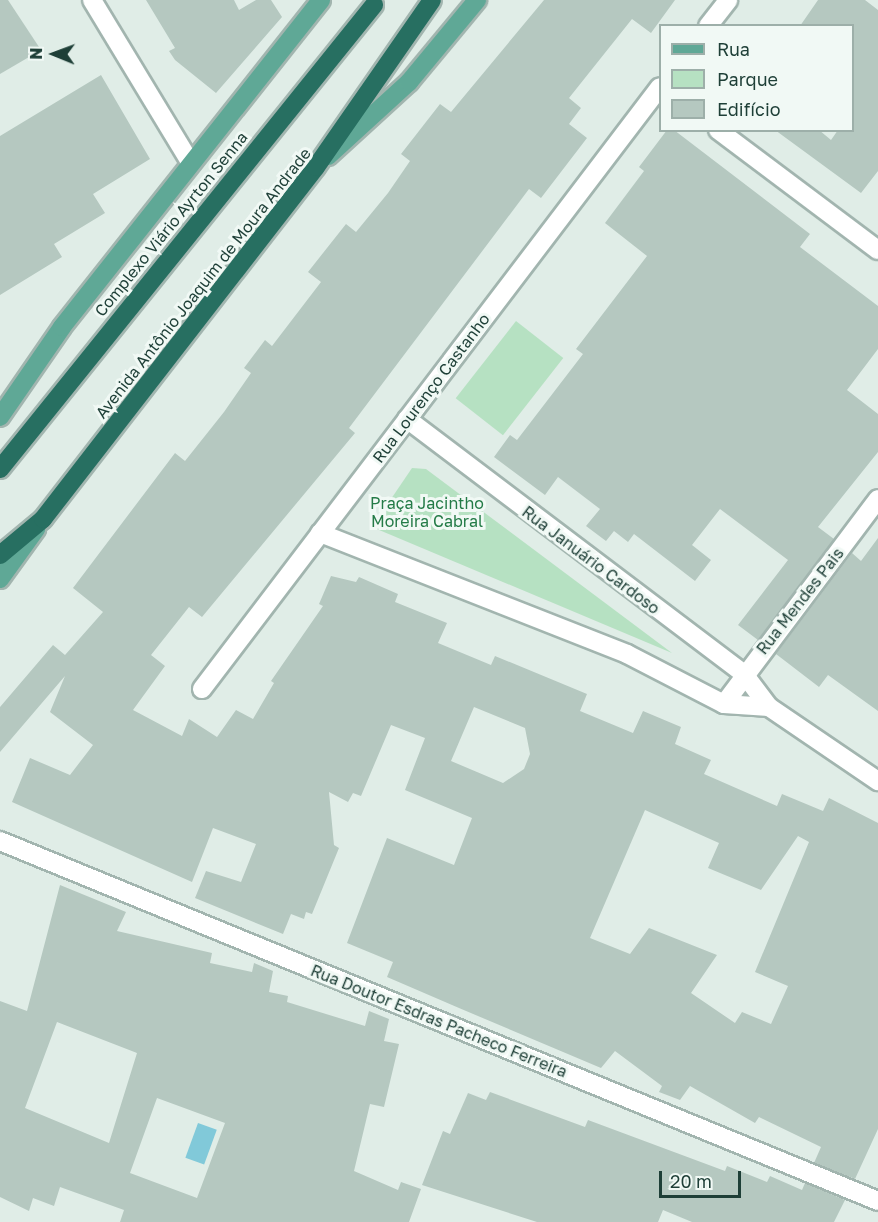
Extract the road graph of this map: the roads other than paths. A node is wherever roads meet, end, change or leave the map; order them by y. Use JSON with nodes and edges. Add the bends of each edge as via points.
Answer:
{"nodes":[{"id":1,"x":92,"y":0,"type":"edge"},
{"id":2,"x":321,"y":0,"type":"edge"},
{"id":3,"x":432,"y":0,"type":"edge"},
{"id":4,"x":477,"y":0,"type":"edge"},
{"id":5,"x":728,"y":0,"type":"edge"},
{"id":6,"x":374,"y":5,"type":"dead end"},
{"id":7,"x":710,"y":24,"type":"edge"},
{"id":8,"x":659,"y":88,"type":"edge"},
{"id":9,"x":721,"y":132,"type":"edge"},
{"id":10,"x":190,"y":162,"type":"junction"},
{"id":11,"x":316,"y":167,"type":"junction"},
{"id":12,"x":878,"y":250,"type":"edge"},
{"id":13,"x":0,"y":417,"type":"edge"},
{"id":14,"x":407,"y":419,"type":"junction"},
{"id":15,"x":0,"y":469,"type":"edge"},
{"id":16,"x":878,"y":499,"type":"edge"},
{"id":17,"x":44,"y":519,"type":"junction"},
{"id":18,"x":320,"y":533,"type":"junction"},
{"id":19,"x":0,"y":555,"type":"edge"},
{"id":20,"x":0,"y":579,"type":"edge"},
{"id":21,"x":744,"y":674,"type":"junction"},
{"id":22,"x":202,"y":689,"type":"dead end"},
{"id":23,"x":724,"y":704,"type":"junction"},
{"id":24,"x":769,"y":707,"type":"junction"},
{"id":25,"x":878,"y":782,"type":"edge"},
{"id":26,"x":0,"y":841,"type":"edge"},
{"id":27,"x":878,"y":1201,"type":"edge"}],
"edges":[{"from":1,"to":10,"type":"street"},
{"from":2,"to":10,"type":"main road"},
{"from":3,"to":11,"type":"highway"},
{"from":4,"to":11,"type":"main road","name":"Avenida Antônio Joaquim de Moura Andrade","via":[[409,82]]},
{"from":5,"to":7,"type":"street"},
{"from":6,"to":15,"type":"highway","name":"Complexo Viário Ayrton Senna"},
{"from":8,"to":14,"type":"street","name":"Rua Lourenço Castanho"},
{"from":9,"to":12,"type":"street"},
{"from":10,"to":13,"type":"main road","via":[[62,327]]},
{"from":11,"to":17,"type":"highway","name":"Avenida Antônio Joaquim de Moura Andrade"},
{"from":14,"to":18,"type":"street","name":"Rua Lourenço Castanho"},
{"from":14,"to":21,"type":"street","name":"Rua Januário Cardoso"},
{"from":16,"to":21,"type":"street","name":"Rua Mendes Pais"},
{"from":17,"to":19,"type":"highway"},
{"from":17,"to":20,"type":"main road","name":"Avenida Antônio Joaquim de Moura Andrade"},
{"from":18,"to":22,"type":"street","name":"Rua Lourenço Castanho"},
{"from":18,"to":23,"type":"street","via":[[627,654]]},
{"from":21,"to":23,"type":"street","name":"Rua Mendes Pais"},
{"from":21,"to":24,"type":"street","name":"Rua Januário Cardoso"},
{"from":23,"to":24,"type":"street"},
{"from":24,"to":25,"type":"street","name":"Rua Januário Cardoso"},
{"from":26,"to":27,"type":"street","name":"Rua Doutor Esdras Pacheco Ferreira"}]}
